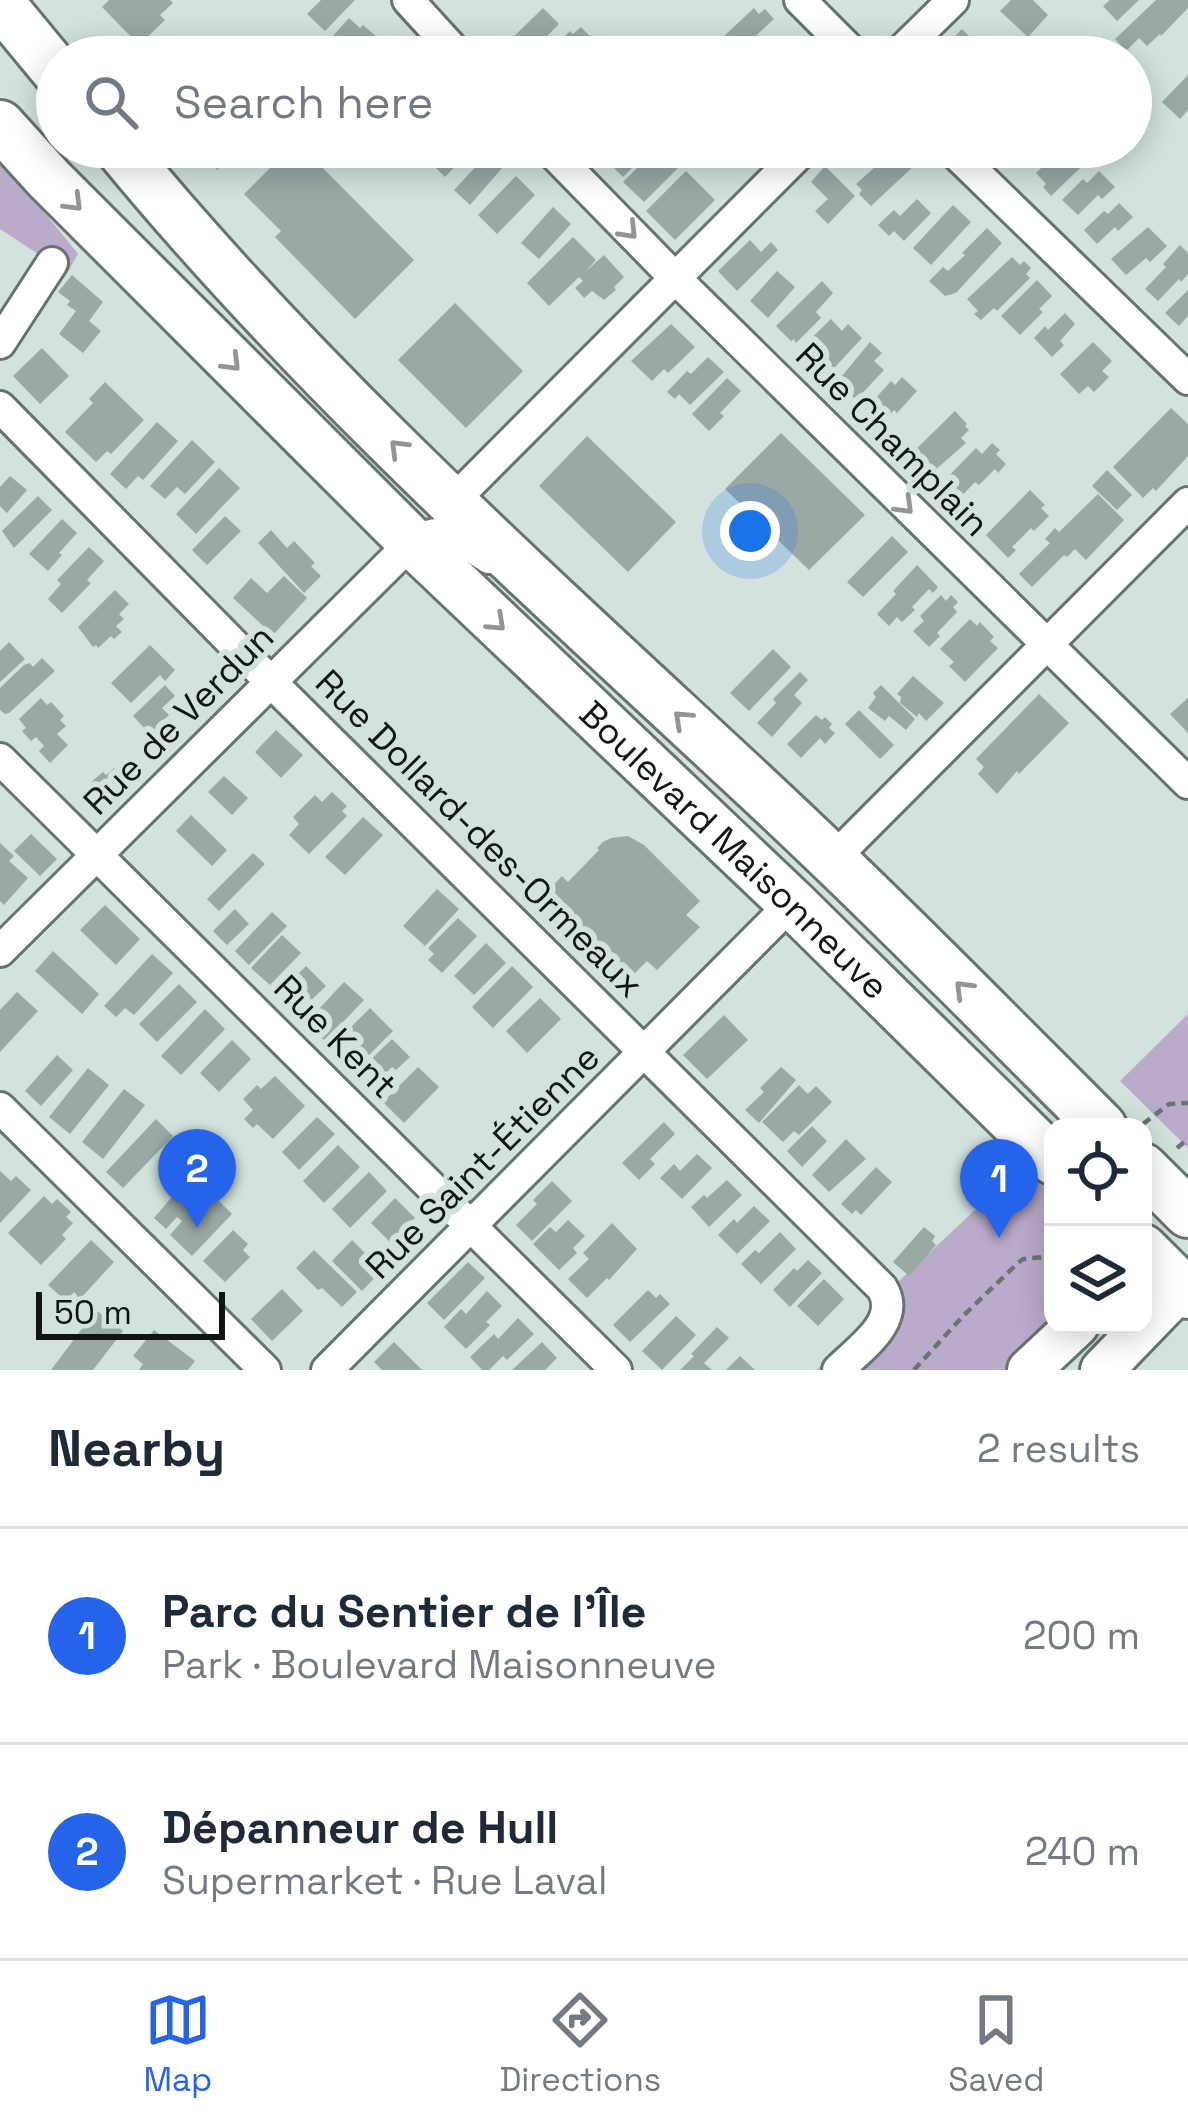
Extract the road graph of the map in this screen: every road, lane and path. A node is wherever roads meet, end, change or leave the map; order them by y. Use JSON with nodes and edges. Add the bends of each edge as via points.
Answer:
{"nodes":[{"id":1,"x":408,"y":0,"type":"edge"},
{"id":2,"x":800,"y":0,"type":"edge"},
{"id":3,"x":952,"y":0,"type":"edge"},
{"id":4,"x":0,"y":3,"type":"edge"},
{"id":5,"x":441,"y":36,"type":"edge"},
{"id":6,"x":836,"y":36,"type":"edge"},
{"id":7,"x":916,"y":36,"type":"edge"},
{"id":8,"x":36,"y":47,"type":"edge"},
{"id":9,"x":0,"y":125,"type":"edge"},
{"id":10,"x":36,"y":164,"type":"edge"},
{"id":11,"x":40,"y":168,"type":"edge"},
{"id":12,"x":135,"y":168,"type":"edge"},
{"id":13,"x":568,"y":168,"type":"edge"},
{"id":14,"x":785,"y":168,"type":"edge"},
{"id":15,"x":971,"y":168,"type":"edge"},
{"id":16,"x":52,"y":263,"type":"dead end"},
{"id":17,"x":675,"y":278,"type":"junction"},
{"id":18,"x":0,"y":343,"type":"edge"},
{"id":19,"x":1188,"y":379,"type":"edge"},
{"id":20,"x":0,"y":407,"type":"edge"},
{"id":21,"x":452,"y":502,"type":"junction"},
{"id":22,"x":1188,"y":502,"type":"edge"},
{"id":23,"x":412,"y":542,"type":"junction"},
{"id":24,"x":541,"y":590,"type":"junction"},
{"id":25,"x":1048,"y":646,"type":"junction"},
{"id":26,"x":271,"y":682,"type":"junction"},
{"id":27,"x":0,"y":759,"type":"edge"},
{"id":28,"x":1188,"y":783,"type":"edge"},
{"id":29,"x":98,"y":854,"type":"junction"},
{"id":30,"x":833,"y":860,"type":"junction"},
{"id":31,"x":792,"y":903,"type":"junction"},
{"id":32,"x":0,"y":951,"type":"edge"},
{"id":33,"x":646,"y":1052,"type":"junction"},
{"id":34,"x":1188,"y":1103,"type":"edge"},
{"id":35,"x":0,"y":1108,"type":"edge"},
{"id":36,"x":1113,"y":1118,"type":"edge"},
{"id":37,"x":1152,"y":1127,"type":"edge"},
{"id":38,"x":1188,"y":1139,"type":"edge"},
{"id":39,"x":1152,"y":1142,"type":"edge"},
{"id":40,"x":1044,"y":1151,"type":"edge"},
{"id":41,"x":1152,"y":1160,"type":"edge"},
{"id":42,"x":1188,"y":1213,"type":"edge"},
{"id":43,"x":472,"y":1226,"type":"junction"},
{"id":44,"x":1044,"y":1257,"type":"edge"},
{"id":45,"x":1165,"y":1270,"type":"edge"},
{"id":46,"x":1067,"y":1334,"type":"edge"},
{"id":47,"x":265,"y":1370,"type":"edge"},
{"id":48,"x":327,"y":1370,"type":"edge"},
{"id":49,"x":616,"y":1370,"type":"edge"},
{"id":50,"x":838,"y":1370,"type":"edge"},
{"id":51,"x":914,"y":1370,"type":"edge"},
{"id":52,"x":1029,"y":1370,"type":"edge"},
{"id":53,"x":1102,"y":1370,"type":"edge"}],
"edges":[{"from":1,"to":5,"type":"street"},
{"from":2,"to":6,"type":"street"},
{"from":3,"to":7,"type":"street"},
{"from":4,"to":8,"type":"main road"},
{"from":9,"to":10,"type":"main road","name":"Boulevard Maisonneuve","one_way":true},
{"from":11,"to":23,"type":"main road","name":"Boulevard Maisonneuve","one_way":true},
{"from":21,"to":12,"type":"main road","name":"Boulevard Maisonneuve","one_way":true,"via":[[264,313]]},
{"from":13,"to":17,"type":"street","name":"Rue Champlain","one_way":true},
{"from":14,"to":17,"type":"street"},
{"from":15,"to":19,"type":"street"},
{"from":16,"to":18,"type":"street"},
{"from":17,"to":21,"type":"street"},
{"from":17,"to":25,"type":"street","name":"Rue Champlain","one_way":true},
{"from":20,"to":26,"type":"street","name":"Rue Dollard-des-Ormeaux"},
{"from":21,"to":24,"type":"main road","name":"Boulevard Maisonneuve"},
{"from":22,"to":25,"type":"street"},
{"from":23,"to":24,"type":"street","name":"Boulevard Maisonneuve","via":[[430,533],[451,536]]},
{"from":23,"to":26,"type":"street","name":"Rue de Verdun"},
{"from":23,"to":31,"type":"main road","name":"Boulevard Maisonneuve","one_way":true},
{"from":30,"to":24,"type":"main road","name":"Boulevard Maisonneuve","one_way":true},
{"from":25,"to":28,"type":"street","name":"Rue Champlain"},
{"from":25,"to":30,"type":"street"},
{"from":26,"to":29,"type":"street","name":"Rue de Verdun"},
{"from":26,"to":33,"type":"street","name":"Rue Dollard-des-Ormeaux"},
{"from":27,"to":29,"type":"street","name":"Rue Kent"},
{"from":29,"to":32,"type":"street","name":"Rue de Verdun"},
{"from":29,"to":43,"type":"street","name":"Rue Kent"},
{"from":36,"to":30,"type":"main road","name":"Boulevard Maisonneuve","one_way":true},
{"from":31,"to":33,"type":"street","name":"Rue Saint-Étienne"},
{"from":31,"to":40,"type":"main road","name":"Boulevard Maisonneuve"},
{"from":33,"to":43,"type":"street","name":"Rue Saint-Étienne"},
{"from":33,"to":50,"type":"street","name":"Rue Dollard-des-Ormeaux","via":[[889,1299],[886,1320]]},
{"from":34,"to":37,"type":"path","via":[[1169,1104]]},
{"from":35,"to":47,"type":"street"},
{"from":38,"to":39,"type":"path"},
{"from":41,"to":42,"type":"main road","name":"Boulevard Maisonneuve"},
{"from":42,"to":45,"type":"main road"},
{"from":43,"to":48,"type":"street","name":"Rue Saint-Étienne"},
{"from":43,"to":49,"type":"street","name":"Rue Kent"},
{"from":44,"to":51,"type":"path","via":[[1018,1263]]},
{"from":45,"to":53,"type":"main road"},
{"from":46,"to":52,"type":"main road"}]}
